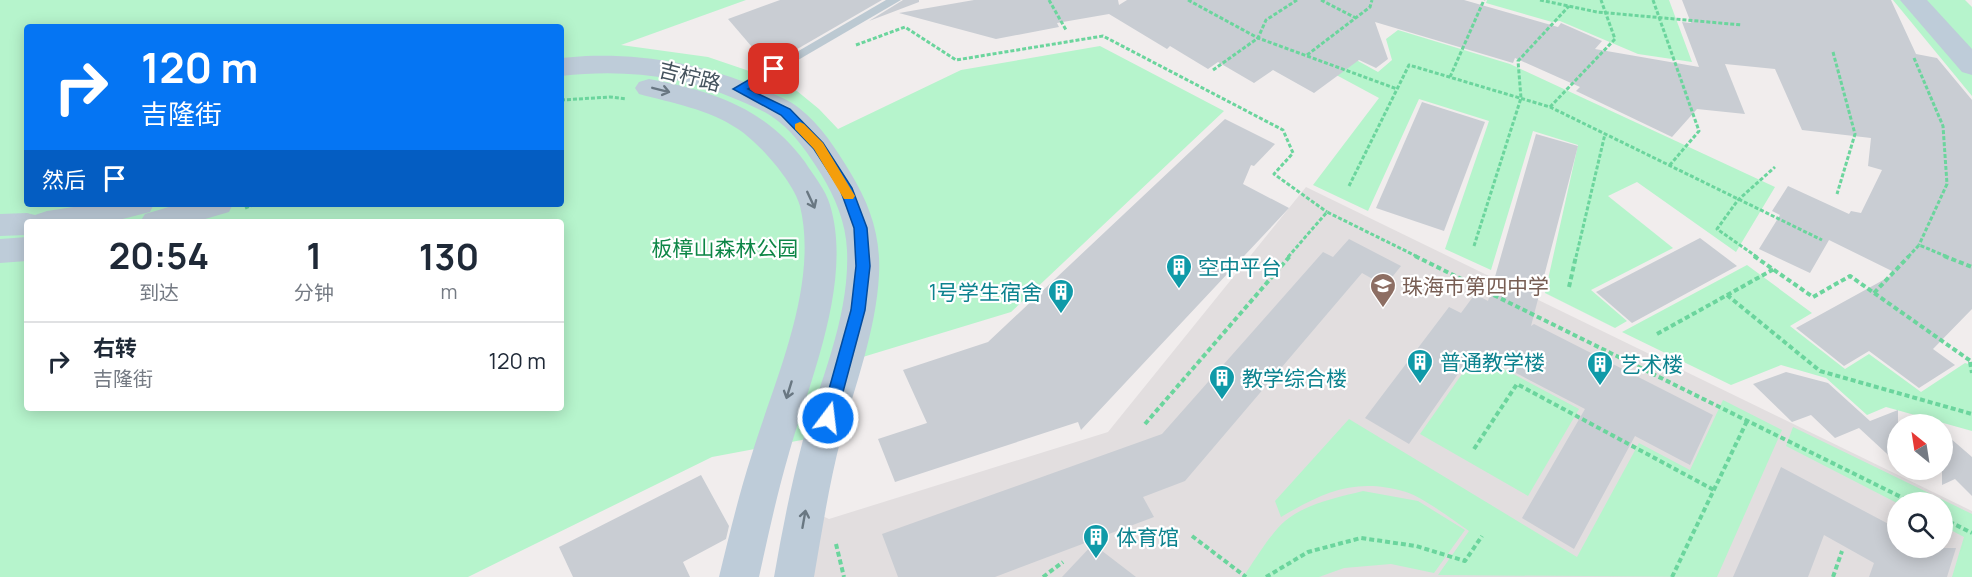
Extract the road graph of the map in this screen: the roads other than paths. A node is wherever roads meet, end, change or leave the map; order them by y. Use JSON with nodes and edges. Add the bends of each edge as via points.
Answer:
{"nodes":[{"id":1,"x":895,"y":0,"type":"edge"},
{"id":2,"x":1913,"y":0,"type":"edge"},
{"id":3,"x":1972,"y":66,"type":"edge"},
{"id":4,"x":564,"y":67,"type":"edge"},
{"id":5,"x":564,"y":86,"type":"edge"},
{"id":6,"x":739,"y":89,"type":"junction"},
{"id":7,"x":127,"y":207,"type":"edge"},
{"id":8,"x":208,"y":207,"type":"edge"},
{"id":9,"x":68,"y":219,"type":"edge"},
{"id":10,"x":166,"y":219,"type":"edge"},
{"id":11,"x":0,"y":225,"type":"edge"},
{"id":12,"x":24,"y":225,"type":"edge"},
{"id":13,"x":24,"y":249,"type":"edge"},
{"id":14,"x":0,"y":251,"type":"edge"},
{"id":15,"x":740,"y":577,"type":"edge"},
{"id":16,"x":794,"y":577,"type":"edge"}],
"edges":[{"from":1,"to":6,"type":"lane"},
{"from":2,"to":3,"type":"main road"},
{"from":4,"to":6,"type":"main road","name":"吉柠路","via":[[592,63],[643,65],[692,74]]},
{"from":5,"to":15,"type":"main road","name":"吉柠路","one_way":true,"via":[[624,83],[725,111],[754,125],[781,152],[815,204],[820,237],[818,279],[756,503]]},
{"from":16,"to":6,"type":"main road","name":"吉柠路","one_way":true,"via":[[811,483],[858,310],[863,266],[860,228],[846,188],[819,146],[786,112]]},
{"from":7,"to":9,"type":"main road"},
{"from":8,"to":10,"type":"main road"},
{"from":11,"to":12,"type":"main road"},
{"from":13,"to":14,"type":"main road"}]}
